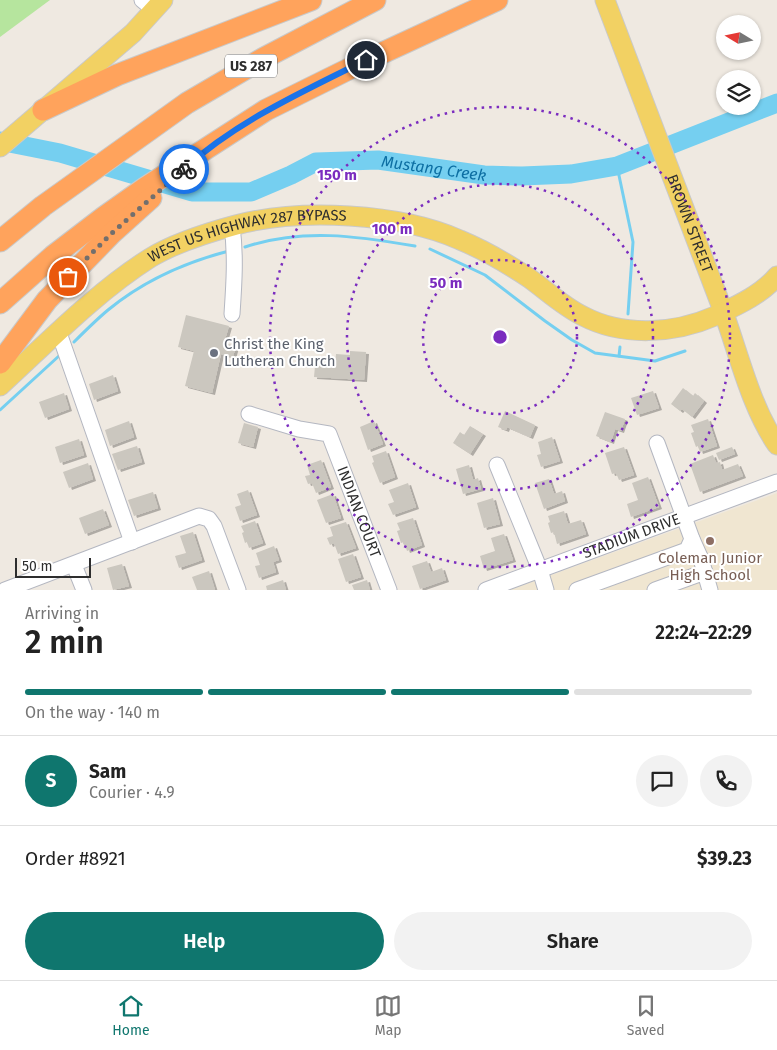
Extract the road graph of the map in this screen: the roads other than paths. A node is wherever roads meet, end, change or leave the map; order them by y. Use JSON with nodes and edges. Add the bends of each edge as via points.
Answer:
{"nodes":[{"id":1,"x":311,"y":0,"type":"edge"},
{"id":2,"x":375,"y":0,"type":"edge"},
{"id":3,"x":496,"y":0,"type":"edge"},
{"id":4,"x":153,"y":3,"type":"edge"},
{"id":5,"x":608,"y":6,"type":"edge"},
{"id":6,"x":39,"y":113,"type":"junction"},
{"id":7,"x":0,"y":147,"type":"edge"},
{"id":8,"x":113,"y":221,"type":"junction"},
{"id":9,"x":232,"y":226,"type":"junction"},
{"id":10,"x":0,"y":241,"type":"edge"},
{"id":11,"x":777,"y":276,"type":"edge"},
{"id":12,"x":0,"y":303,"type":"edge"},
{"id":13,"x":723,"y":312,"type":"junction"},
{"id":14,"x":232,"y":314,"type":"dead end"},
{"id":15,"x":59,"y":333,"type":"junction"},
{"id":16,"x":0,"y":363,"type":"edge"},
{"id":17,"x":0,"y":386,"type":"edge"},
{"id":18,"x":248,"y":414,"type":"dead end"},
{"id":19,"x":657,"y":443,"type":"dead end"},
{"id":20,"x":777,"y":445,"type":"edge"},
{"id":21,"x":497,"y":465,"type":"dead end"},
{"id":22,"x":777,"y":482,"type":"edge"},
{"id":23,"x":685,"y":517,"type":"junction"},
{"id":24,"x":692,"y":539,"type":"junction"},
{"id":25,"x":132,"y":542,"type":"junction"},
{"id":26,"x":74,"y":565,"type":"junction"},
{"id":27,"x":540,"y":570,"type":"junction"},
{"id":28,"x":705,"y":572,"type":"junction"},
{"id":29,"x":5,"y":590,"type":"edge"},
{"id":30,"x":84,"y":590,"type":"edge"},
{"id":31,"x":238,"y":590,"type":"edge"},
{"id":32,"x":389,"y":590,"type":"edge"},
{"id":33,"x":486,"y":590,"type":"edge"},
{"id":34,"x":546,"y":590,"type":"edge"},
{"id":35,"x":577,"y":590,"type":"edge"},
{"id":36,"x":656,"y":590,"type":"edge"},
{"id":37,"x":710,"y":590,"type":"edge"}],
"edges":[{"from":1,"to":6,"type":"highway","via":[[117,75]]},
{"from":2,"to":10,"type":"highway","number":"US 287","via":[[196,98],[43,206]]},
{"from":3,"to":8,"type":"highway","via":[[266,110],[202,152]]},
{"from":4,"to":6,"type":"main road","via":[[133,33]]},
{"from":5,"to":13,"type":"main road","name":"BROWN STREET"},
{"from":6,"to":7,"type":"main road"},
{"from":8,"to":12,"type":"highway","via":[[53,256]]},
{"from":8,"to":16,"type":"highway"},
{"from":9,"to":13,"type":"main road","name":"WEST US HIGHWAY 287 BYPASS","via":[[280,217],[349,216],[425,228],[460,239],[487,254],[527,277],[582,316],[602,324],[635,330],[677,329]]},
{"from":9,"to":14,"type":"street","via":[[235,244]]},
{"from":9,"to":15,"type":"main road","name":"WEST US HIGHWAY 287 BYPASS","via":[[197,237],[152,258],[98,297]]},
{"from":11,"to":13,"type":"main road","name":"WEST US HIGHWAY 287 BYPASS","via":[[749,299]]},
{"from":13,"to":20,"type":"main road","name":"BROWN STREET","via":[[765,425]]},
{"from":15,"to":17,"type":"main road","name":"WEST US HIGHWAY 287 BYPASS"},
{"from":15,"to":25,"type":"street"},
{"from":18,"to":32,"type":"street","name":"INDIAN COURT","via":[[330,434]]},
{"from":19,"to":23,"type":"street"},
{"from":21,"to":27,"type":"street"},
{"from":22,"to":23,"type":"street","name":"STADIUM DRIVE"},
{"from":23,"to":24,"type":"street"},
{"from":23,"to":27,"type":"street","name":"STADIUM DRIVE"},
{"from":24,"to":28,"type":"street"},
{"from":24,"to":35,"type":"street","via":[[688,550]]},
{"from":25,"to":26,"type":"street"},
{"from":25,"to":31,"type":"street","via":[[195,516],[209,519]]},
{"from":26,"to":29,"type":"street"},
{"from":26,"to":30,"type":"street"},
{"from":27,"to":33,"type":"street","name":"STADIUM DRIVE"},
{"from":27,"to":34,"type":"street"},
{"from":28,"to":36,"type":"street"},
{"from":28,"to":37,"type":"street"}]}
